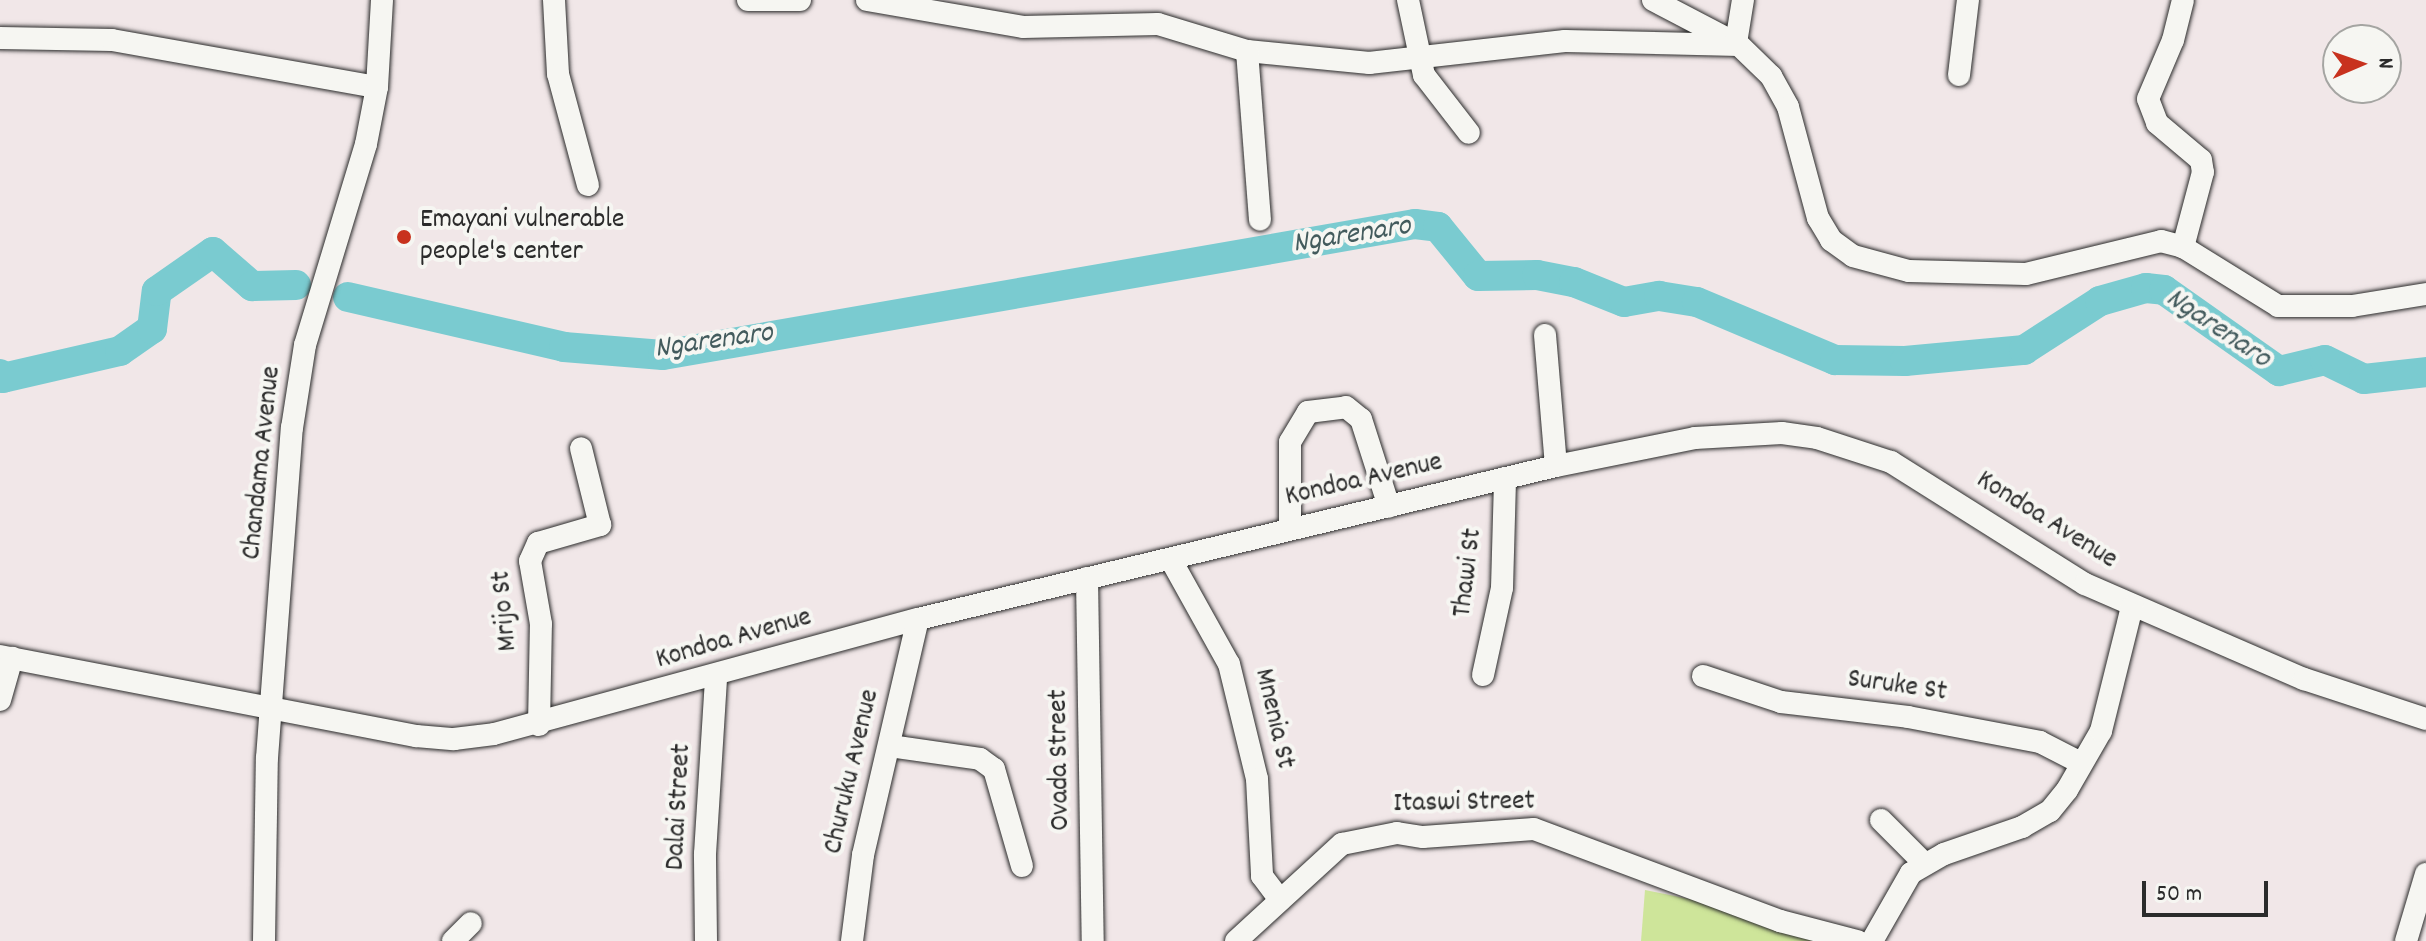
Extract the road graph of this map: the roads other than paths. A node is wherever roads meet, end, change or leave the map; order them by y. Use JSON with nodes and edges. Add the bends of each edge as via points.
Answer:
{"nodes":[{"id":1,"x":382,"y":0,"type":"edge"},
{"id":2,"x":554,"y":0,"type":"edge"},
{"id":3,"x":800,"y":0,"type":"edge"},
{"id":4,"x":867,"y":0,"type":"edge"},
{"id":5,"x":1408,"y":0,"type":"edge"},
{"id":6,"x":1653,"y":0,"type":"edge"},
{"id":7,"x":1743,"y":0,"type":"edge"},
{"id":8,"x":1968,"y":0,"type":"edge"},
{"id":9,"x":2183,"y":0,"type":"edge"},
{"id":10,"x":760,"y":1,"type":"edge"},
{"id":11,"x":896,"y":2,"type":"edge"},
{"id":12,"x":0,"y":38,"type":"edge"},
{"id":13,"x":1737,"y":44,"type":"junction"},
{"id":14,"x":1247,"y":51,"type":"junction"},
{"id":15,"x":1422,"y":60,"type":"junction"},
{"id":16,"x":1959,"y":75,"type":"dead end"},
{"id":17,"x":377,"y":87,"type":"junction"},
{"id":18,"x":1469,"y":133,"type":"dead end"},
{"id":19,"x":588,"y":185,"type":"dead end"},
{"id":20,"x":1260,"y":219,"type":"dead end"},
{"id":21,"x":2183,"y":247,"type":"junction"},
{"id":22,"x":2426,"y":294,"type":"edge"},
{"id":23,"x":1545,"y":335,"type":"dead end"},
{"id":24,"x":581,"y":448,"type":"dead end"},
{"id":25,"x":1556,"y":466,"type":"junction"},
{"id":26,"x":1505,"y":478,"type":"junction"},
{"id":27,"x":1389,"y":507,"type":"junction"},
{"id":28,"x":1290,"y":529,"type":"junction"},
{"id":29,"x":1171,"y":560,"type":"junction"},
{"id":30,"x":1087,"y":578,"type":"junction"},
{"id":31,"x":2132,"y":607,"type":"junction"},
{"id":32,"x":918,"y":619,"type":"junction"},
{"id":33,"x":6,"y":657,"type":"edge"},
{"id":34,"x":1483,"y":675,"type":"dead end"},
{"id":35,"x":1703,"y":676,"type":"dead end"},
{"id":36,"x":716,"y":677,"type":"junction"},
{"id":37,"x":0,"y":700,"type":"edge"},
{"id":38,"x":273,"y":706,"type":"junction"},
{"id":39,"x":2426,"y":719,"type":"edge"},
{"id":40,"x":539,"y":725,"type":"junction"},
{"id":41,"x":890,"y":746,"type":"junction"},
{"id":42,"x":2081,"y":763,"type":"junction"},
{"id":43,"x":1881,"y":820,"type":"dead end"},
{"id":44,"x":1924,"y":863,"type":"junction"},
{"id":45,"x":1022,"y":866,"type":"dead end"},
{"id":46,"x":2426,"y":874,"type":"edge"},
{"id":47,"x":1280,"y":900,"type":"junction"},
{"id":48,"x":471,"y":923,"type":"dead end"},
{"id":49,"x":264,"y":941,"type":"edge"},
{"id":50,"x":453,"y":941,"type":"edge"},
{"id":51,"x":706,"y":941,"type":"edge"},
{"id":52,"x":852,"y":941,"type":"edge"},
{"id":53,"x":1093,"y":941,"type":"edge"},
{"id":54,"x":1236,"y":941,"type":"edge"},
{"id":55,"x":1857,"y":941,"type":"edge"},
{"id":56,"x":1873,"y":941,"type":"edge"},
{"id":57,"x":2406,"y":941,"type":"edge"}],
"edges":[{"from":1,"to":17,"type":"street","name":"Chandama Avenue"},
{"from":2,"to":19,"type":"street","via":[[558,74]]},
{"from":3,"to":10,"type":"street"},
{"from":4,"to":11,"type":"street"},
{"from":5,"to":15,"type":"street"},
{"from":6,"to":13,"type":"street"},
{"from":7,"to":13,"type":"street"},
{"from":8,"to":16,"type":"street"},
{"from":9,"to":21,"type":"street","via":[[2148,99],[2157,123],[2201,160],[2203,172]]},
{"from":11,"to":14,"type":"street","via":[[1023,27],[1132,22],[1192,32]]},
{"from":12,"to":17,"type":"street","via":[[112,40]]},
{"from":13,"to":15,"type":"street","via":[[1565,41]]},
{"from":13,"to":21,"type":"street","via":[[1755,56],[1783,97],[1802,144],[1818,218],[1831,240],[1853,256],[1909,271],[2026,274],[2144,243]]},
{"from":14,"to":15,"type":"street","via":[[1369,63]]},
{"from":14,"to":20,"type":"street"},
{"from":15,"to":18,"type":"street","via":[[1428,84]]},
{"from":17,"to":38,"type":"street","name":"Chandama Avenue","via":[[366,144],[305,345],[292,428]]},
{"from":21,"to":22,"type":"street","via":[[2278,306],[2352,306]]},
{"from":23,"to":25,"type":"street"},
{"from":24,"to":40,"type":"street","name":"Mrijo St","via":[[600,525],[538,543],[530,561],[541,624]]},
{"from":25,"to":26,"type":"street","name":"Kondoa Avenue"},
{"from":25,"to":31,"type":"street","name":"Kondoa Avenue","via":[[1695,438],[1782,433],[1817,438],[1891,462],[2085,584]]},
{"from":26,"to":27,"type":"street","name":"Kondoa Avenue"},
{"from":26,"to":34,"type":"street","name":"Thawi St","via":[[1504,573]]},
{"from":27,"to":28,"type":"street","name":"Kondoa Avenue"},
{"from":27,"to":28,"type":"street","via":[[1361,419],[1346,407],[1308,412],[1290,442]]},
{"from":28,"to":29,"type":"street","name":"Kondoa Avenue"},
{"from":29,"to":30,"type":"street","name":"Kondoa Avenue"},
{"from":29,"to":47,"type":"street","name":"Mnenia St","via":[[1229,664],[1257,779],[1262,876]]},
{"from":30,"to":32,"type":"street","name":"Kondoa Avenue"},
{"from":30,"to":53,"type":"street","name":"Ovada Street"},
{"from":31,"to":39,"type":"street","name":"Kondoa Avenue","via":[[2340,693]]},
{"from":31,"to":42,"type":"street","via":[[2108,711]]},
{"from":32,"to":36,"type":"street","name":"Kondoa Avenue"},
{"from":32,"to":41,"type":"street","name":"Churuku Avenue"},
{"from":33,"to":37,"type":"street"},
{"from":33,"to":38,"type":"street","name":"Kondoa Avenue"},
{"from":35,"to":42,"type":"street","name":"Suruke St","via":[[1781,702],[1908,717],[2040,742]]},
{"from":36,"to":40,"type":"street","name":"Kondoa Avenue"},
{"from":36,"to":51,"type":"street","name":"Dalai Street","via":[[705,854]]},
{"from":38,"to":40,"type":"street","name":"Kondoa Avenue","via":[[364,727],[454,739]]},
{"from":38,"to":49,"type":"street","name":"Chandama Avenue"},
{"from":41,"to":45,"type":"street","via":[[980,759],[994,769]]},
{"from":41,"to":52,"type":"street","name":"Churuku Avenue","via":[[863,855]]},
{"from":42,"to":44,"type":"street","via":[[2050,811],[2022,827]]},
{"from":43,"to":44,"type":"street"},
{"from":44,"to":56,"type":"street","via":[[1911,873]]},
{"from":46,"to":57,"type":"street"},
{"from":47,"to":54,"type":"street","name":"Itaswi Street"},
{"from":47,"to":55,"type":"street","name":"Itaswi Street","via":[[1342,844],[1370,836],[1534,829],[1780,921]]},
{"from":48,"to":50,"type":"street"}]}
